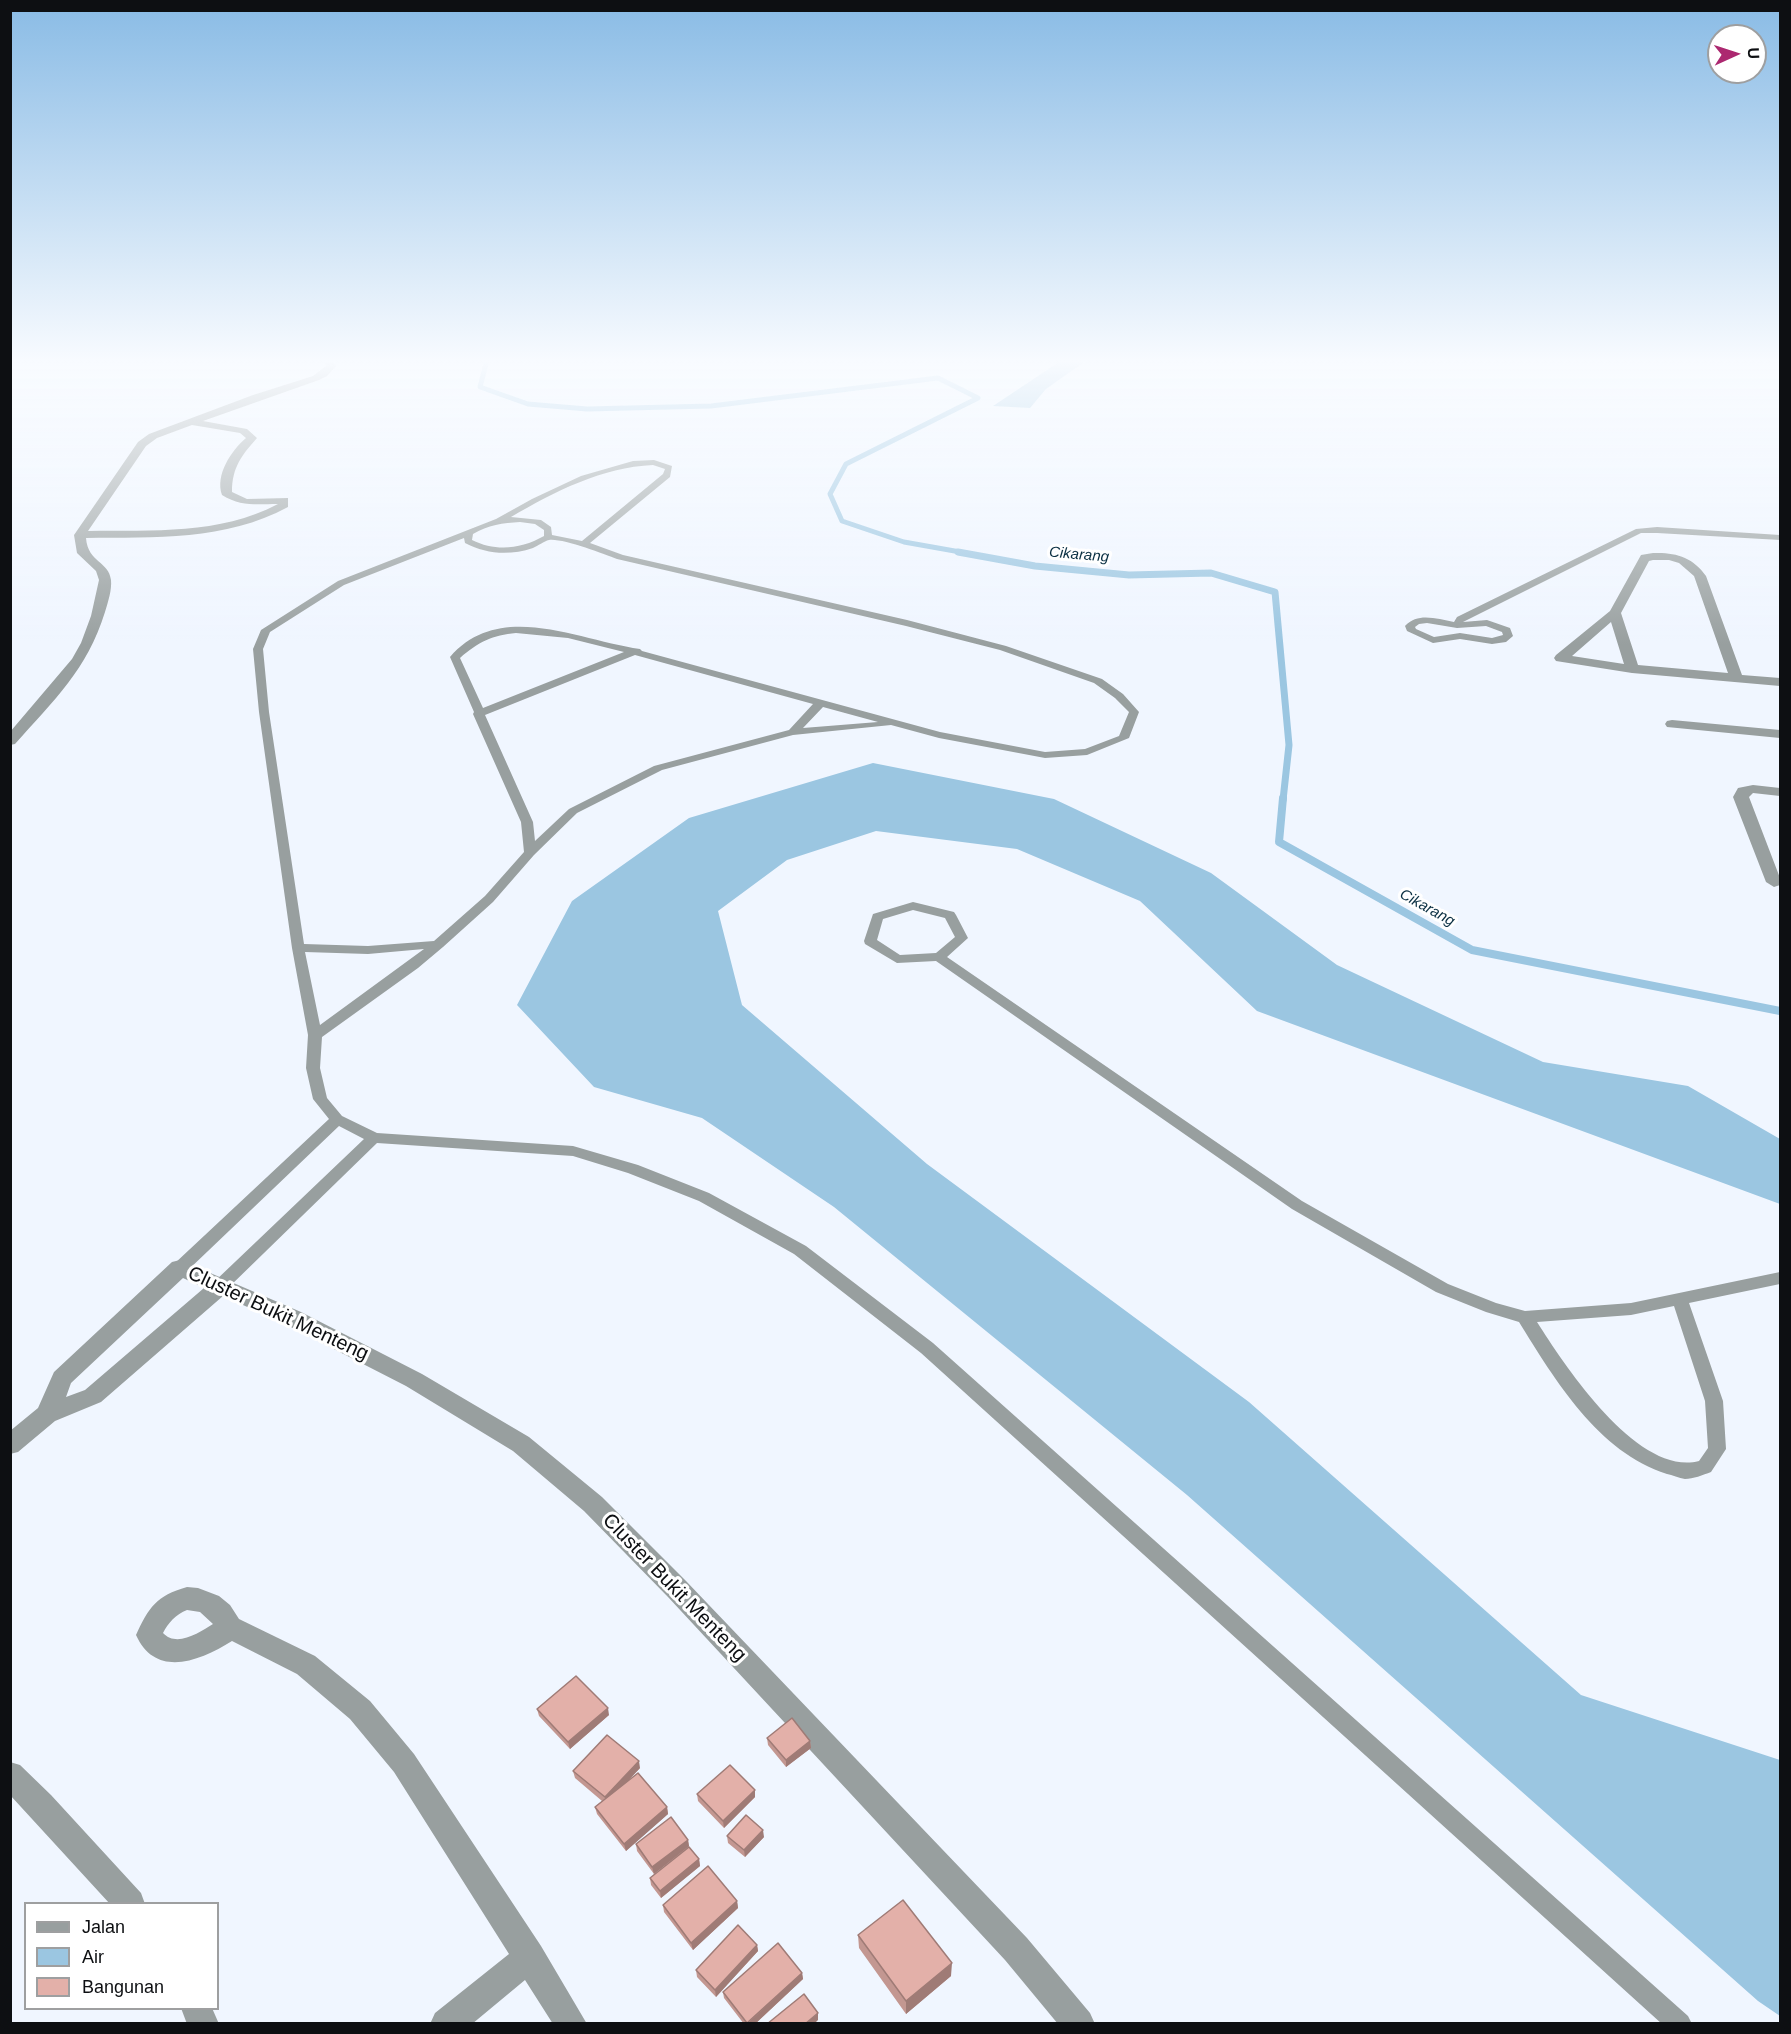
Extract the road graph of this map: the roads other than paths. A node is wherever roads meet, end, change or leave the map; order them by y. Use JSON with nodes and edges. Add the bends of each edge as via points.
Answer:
{"nodes":[{"id":1,"x":135,"y":455,"type":"edge"},
{"id":2,"x":235,"y":455,"type":"edge"},
{"id":3,"x":500,"y":520,"type":"junction"},
{"id":4,"x":469,"y":533,"type":"junction"},
{"id":5,"x":80,"y":536,"type":"junction"},
{"id":6,"x":548,"y":537,"type":"junction"},
{"id":7,"x":1780,"y":538,"type":"edge"},
{"id":8,"x":584,"y":544,"type":"junction"},
{"id":9,"x":1614,"y":613,"type":"junction"},
{"id":10,"x":1457,"y":625,"type":"junction"},
{"id":11,"x":1462,"y":636,"type":"junction"},
{"id":12,"x":637,"y":651,"type":"junction"},
{"id":13,"x":1632,"y":669,"type":"junction"},
{"id":14,"x":1736,"y":678,"type":"junction"},
{"id":15,"x":1780,"y":682,"type":"edge"},
{"id":16,"x":821,"y":702,"type":"junction"},
{"id":17,"x":478,"y":714,"type":"junction"},
{"id":18,"x":895,"y":723,"type":"junction"},
{"id":19,"x":1672,"y":724,"type":"dead end"},
{"id":20,"x":793,"y":732,"type":"junction"},
{"id":21,"x":1780,"y":734,"type":"edge"},
{"id":22,"x":10,"y":741,"type":"edge"},
{"id":23,"x":1780,"y":792,"type":"edge"},
{"id":24,"x":530,"y":852,"type":"junction"},
{"id":25,"x":1774,"y":882,"type":"dead end"},
{"id":26,"x":438,"y":944,"type":"junction"},
{"id":27,"x":298,"y":948,"type":"junction"},
{"id":28,"x":939,"y":957,"type":"junction"},
{"id":29,"x":315,"y":1035,"type":"junction"},
{"id":30,"x":337,"y":1119,"type":"junction"},
{"id":31,"x":374,"y":1138,"type":"junction"},
{"id":32,"x":180,"y":1268,"type":"junction"},
{"id":33,"x":1780,"y":1278,"type":"edge"},
{"id":34,"x":220,"y":1286,"type":"junction"},
{"id":35,"x":1679,"y":1298,"type":"junction"},
{"id":36,"x":1525,"y":1317,"type":"junction"},
{"id":37,"x":47,"y":1414,"type":"junction"},
{"id":38,"x":10,"y":1445,"type":"edge"},
{"id":39,"x":230,"y":1627,"type":"dead end"},
{"id":40,"x":10,"y":1775,"type":"edge"},
{"id":41,"x":128,"y":1902,"type":"edge"},
{"id":42,"x":530,"y":1958,"type":"junction"},
{"id":43,"x":197,"y":2010,"type":"edge"},
{"id":44,"x":203,"y":2024,"type":"edge"},
{"id":45,"x":446,"y":2024,"type":"edge"},
{"id":46,"x":572,"y":2024,"type":"edge"},
{"id":47,"x":1079,"y":2024,"type":"edge"},
{"id":48,"x":1680,"y":2024,"type":"edge"}],
"edges":[{"from":1,"to":5,"type":"street"},
{"from":2,"to":5,"type":"street","via":[[227,471],[226,493],[237,500],[284,500],[284,505],[275,512],[218,530]]},
{"from":3,"to":4,"type":"lane"},
{"from":3,"to":6,"type":"lane","via":[[538,522],[548,529]]},
{"from":3,"to":8,"type":"lane","via":[[527,504],[620,464],[647,461],[669,468],[667,475]]},
{"from":4,"to":6,"type":"lane","via":[[468,541],[478,548],[496,551],[537,545]]},
{"from":4,"to":27,"type":"lane","via":[[341,583],[266,630],[258,649]]},
{"from":5,"to":22,"type":"street","via":[[83,556],[105,578],[86,646]]},
{"from":6,"to":8,"type":"lane"},
{"from":7,"to":10,"type":"lane","via":[[1639,531],[1460,619]]},
{"from":8,"to":18,"type":"lane","via":[[620,557],[907,622],[1002,648],[1098,681],[1134,712],[1125,738],[1087,752],[1045,755]]},
{"from":9,"to":13,"type":"street"},
{"from":9,"to":13,"type":"street","via":[[1561,658]]},
{"from":9,"to":14,"type":"street","via":[[1645,558],[1666,556],[1687,562],[1700,576]]},
{"from":10,"to":11,"type":"lane"},
{"from":10,"to":11,"type":"lane","via":[[1487,622],[1507,630],[1509,636],[1492,641]]},
{"from":10,"to":11,"type":"lane","via":[[1427,620],[1410,626],[1412,631],[1433,640]]},
{"from":12,"to":16,"type":"lane"},
{"from":12,"to":17,"type":"lane"},
{"from":12,"to":17,"type":"lane","via":[[539,630],[484,635],[455,657]]},
{"from":13,"to":14,"type":"street"},
{"from":14,"to":15,"type":"street"},
{"from":16,"to":18,"type":"lane"},
{"from":16,"to":20,"type":"lane"},
{"from":17,"to":24,"type":"lane","via":[[527,822]]},
{"from":18,"to":20,"type":"lane"},
{"from":19,"to":21,"type":"street"},
{"from":20,"to":24,"type":"lane","via":[[658,768],[573,811]]},
{"from":23,"to":25,"type":"street","via":[[1743,790],[1741,797]]},
{"from":24,"to":26,"type":"lane","via":[[489,899]]},
{"from":26,"to":27,"type":"lane","via":[[368,950]]},
{"from":26,"to":29,"type":"lane"},
{"from":27,"to":29,"type":"lane"},
{"from":28,"to":28,"type":"lane","via":[[897,959],[870,941],[877,917],[913,906],[950,915],[962,938]]},
{"from":28,"to":36,"type":"lane","via":[[1297,1205],[1443,1288]]},
{"from":29,"to":30,"type":"lane","via":[[314,1068],[320,1099]]},
{"from":30,"to":31,"type":"lane"},
{"from":30,"to":32,"type":"lane"},
{"from":31,"to":34,"type":"lane"},
{"from":31,"to":48,"type":"lane","via":[[573,1151],[704,1197],[800,1250],[927,1348]]},
{"from":32,"to":34,"type":"street","name":"Cluster Bukit Menteng"},
{"from":32,"to":37,"type":"street","via":[[62,1378]]},
{"from":33,"to":35,"type":"lane"},
{"from":34,"to":37,"type":"street","via":[[93,1396]]},
{"from":34,"to":47,"type":"street","name":"Cluster Bukit Menteng","via":[[293,1318],[414,1380],[521,1444],[592,1504],[1016,1949]]},
{"from":35,"to":36,"type":"lane","via":[[1631,1309]]},
{"from":35,"to":36,"type":"lane","via":[[1714,1401],[1717,1449],[1705,1467],[1684,1472],[1641,1456],[1590,1410],[1558,1371]]},
{"from":37,"to":38,"type":"street"},
{"from":39,"to":42,"type":"street","via":[[306,1665],[360,1710],[404,1763]]},
{"from":40,"to":41,"type":"street"},
{"from":42,"to":45,"type":"street"},
{"from":42,"to":46,"type":"street"},
{"from":43,"to":44,"type":"street"}]}
